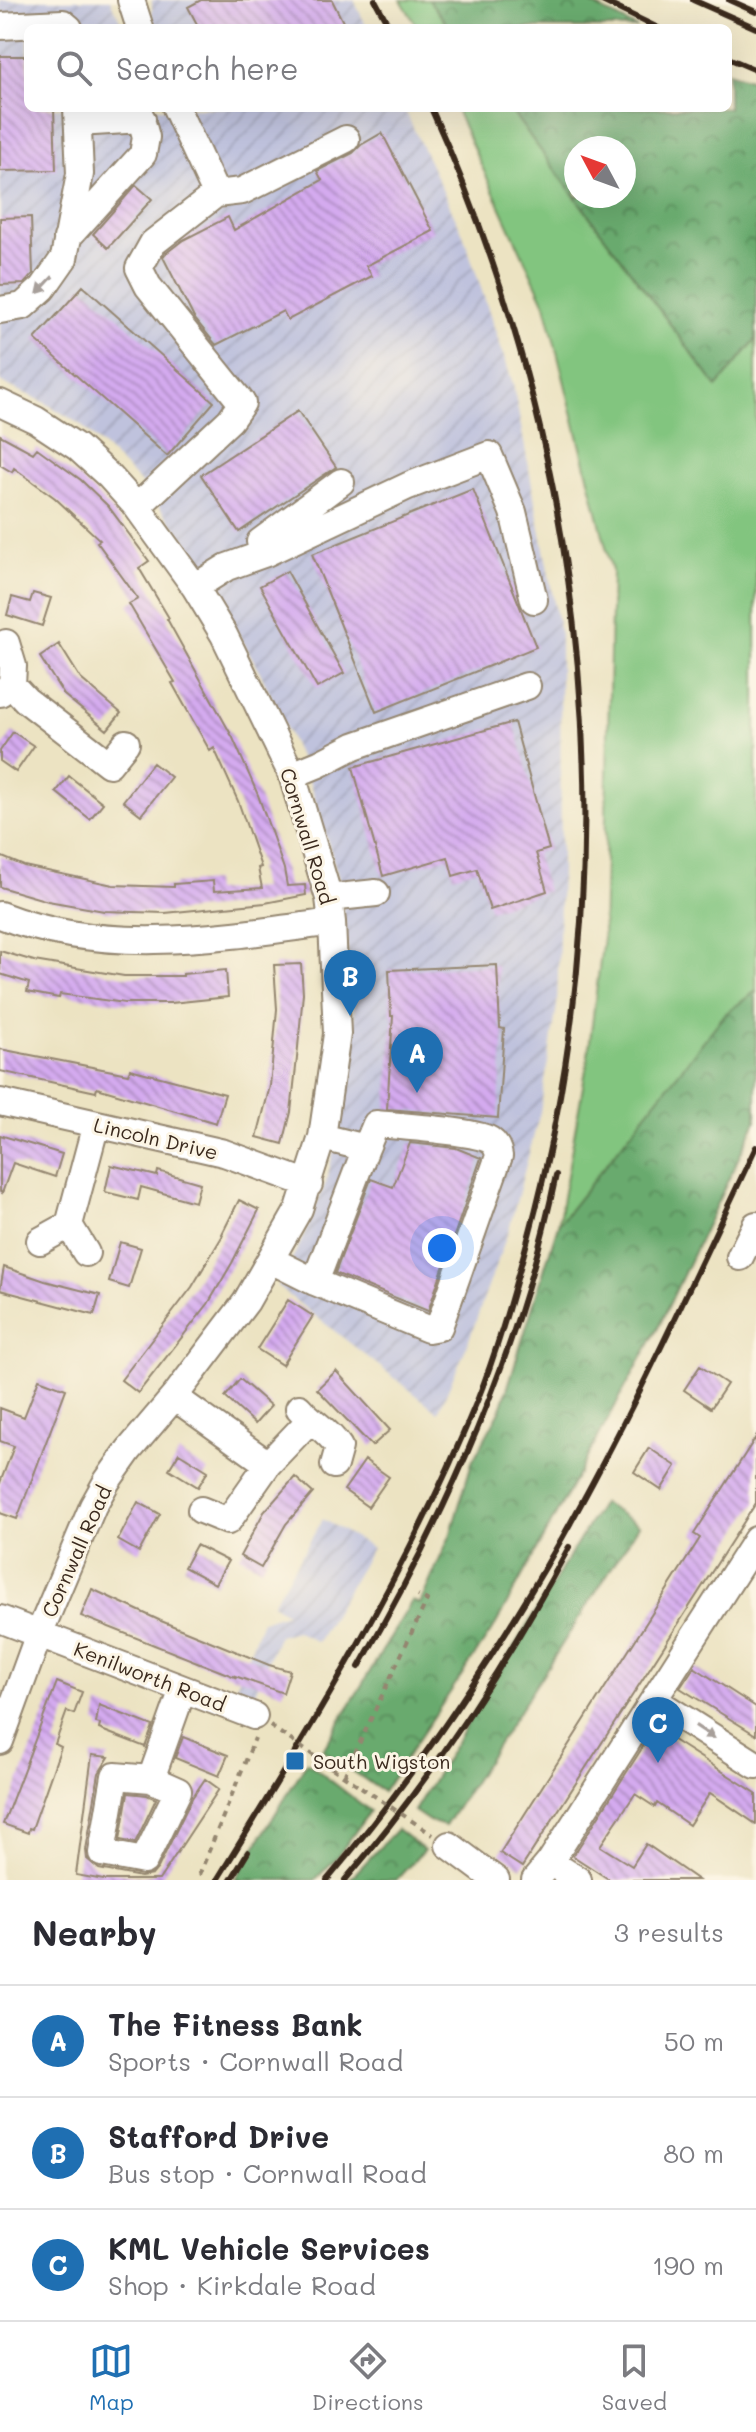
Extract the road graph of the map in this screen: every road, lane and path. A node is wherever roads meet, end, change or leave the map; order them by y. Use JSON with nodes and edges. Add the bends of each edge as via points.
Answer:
{"nodes":[{"id":1,"x":42,"y":24,"type":"edge"},
{"id":2,"x":64,"y":24,"type":"edge"},
{"id":3,"x":24,"y":25,"type":"edge"},
{"id":4,"x":0,"y":26,"type":"edge"},
{"id":5,"x":178,"y":112,"type":"edge"},
{"id":6,"x":140,"y":114,"type":"edge"},
{"id":7,"x":78,"y":116,"type":"edge"},
{"id":8,"x":346,"y":139,"type":"dead end"},
{"id":9,"x":129,"y":171,"type":"junction"},
{"id":10,"x":80,"y":174,"type":"junction"},
{"id":11,"x":216,"y":194,"type":"junction"},
{"id":12,"x":67,"y":238,"type":"junction"},
{"id":13,"x":0,"y":310,"type":"edge"},
{"id":14,"x":0,"y":403,"type":"edge"},
{"id":15,"x":341,"y":482,"type":"dead end"},
{"id":16,"x":137,"y":507,"type":"junction"},
{"id":17,"x":227,"y":567,"type":"junction"},
{"id":18,"x":195,"y":587,"type":"junction"},
{"id":19,"x":534,"y":600,"type":"dead end"},
{"id":20,"x":6,"y":643,"type":"dead end"},
{"id":21,"x":527,"y":686,"type":"dead end"},
{"id":22,"x":6,"y":689,"type":"edge"},
{"id":23,"x":126,"y":743,"type":"dead end"},
{"id":24,"x":292,"y":775,"type":"junction"},
{"id":25,"x":376,"y":893,"type":"dead end"},
{"id":26,"x":330,"y":910,"type":"junction"},
{"id":27,"x":0,"y":915,"type":"edge"},
{"id":28,"x":0,"y":1102,"type":"edge"},
{"id":29,"x":96,"y":1124,"type":"junction"},
{"id":30,"x":322,"y":1137,"type":"junction"},
{"id":31,"x":366,"y":1148,"type":"junction"},
{"id":32,"x":309,"y":1184,"type":"junction"},
{"id":33,"x":69,"y":1225,"type":"junction"},
{"id":34,"x":756,"y":1225,"type":"edge"},
{"id":35,"x":40,"y":1241,"type":"dead end"},
{"id":36,"x":86,"y":1253,"type":"dead end"},
{"id":37,"x":740,"y":1257,"type":"dead end"},
{"id":38,"x":271,"y":1260,"type":"junction"},
{"id":39,"x":315,"y":1282,"type":"junction"},
{"id":40,"x":174,"y":1397,"type":"junction"},
{"id":41,"x":268,"y":1464,"type":"junction"},
{"id":42,"x":334,"y":1465,"type":"dead end"},
{"id":43,"x":201,"y":1510,"type":"dead end"},
{"id":44,"x":756,"y":1540,"type":"edge"},
{"id":45,"x":418,"y":1595,"type":"dead end"},
{"id":46,"x":0,"y":1619,"type":"edge"},
{"id":47,"x":39,"y":1634,"type":"junction"},
{"id":48,"x":183,"y":1689,"type":"junction"},
{"id":49,"x":654,"y":1700,"type":"junction"},
{"id":50,"x":260,"y":1726,"type":"junction"},
{"id":51,"x":0,"y":1741,"type":"edge"},
{"id":52,"x":756,"y":1765,"type":"edge"},
{"id":53,"x":344,"y":1776,"type":"junction"},
{"id":54,"x":151,"y":1779,"type":"dead end"},
{"id":55,"x":441,"y":1840,"type":"joint"},
{"id":56,"x":542,"y":1871,"type":"edge"},
{"id":57,"x":201,"y":1875,"type":"dead end"},
{"id":58,"x":496,"y":1880,"type":"edge"},
{"id":59,"x":578,"y":1880,"type":"edge"}],
"edges":[{"from":1,"to":2,"type":"street"},
{"from":3,"to":4,"type":"street"},
{"from":5,"to":11,"type":"street"},
{"from":6,"to":7,"type":"street"},
{"from":6,"to":9,"type":"street","via":[[146,137],[143,154]]},
{"from":7,"to":10,"type":"street"},
{"from":8,"to":11,"type":"street","via":[[242,191]]},
{"from":9,"to":10,"type":"street"},
{"from":9,"to":12,"type":"street"},
{"from":10,"to":12,"type":"street"},
{"from":11,"to":16,"type":"street","via":[[153,243],[139,268],[242,403]]},
{"from":12,"to":13,"type":"street","one_way":true,"via":[[64,258],[43,288],[23,306]]},
{"from":14,"to":16,"type":"street","name":"Cornwall Road","via":[[77,447]]},
{"from":15,"to":17,"type":"street"},
{"from":16,"to":18,"type":"street","name":"Cornwall Road"},
{"from":17,"to":18,"type":"street"},
{"from":17,"to":19,"type":"street","via":[[489,455],[513,512]]},
{"from":18,"to":24,"type":"street","name":"Cornwall Road"},
{"from":20,"to":22,"type":"street","via":[[13,666]]},
{"from":21,"to":24,"type":"street","via":[[354,746]]},
{"from":22,"to":23,"type":"street","via":[[109,764]]},
{"from":24,"to":26,"type":"street","name":"Cornwall Road"},
{"from":25,"to":26,"type":"street"},
{"from":26,"to":27,"type":"street","via":[[158,942],[51,929]]},
{"from":26,"to":30,"type":"street","name":"Cornwall Road","via":[[337,1034]]},
{"from":28,"to":29,"type":"street","name":"Lincoln Drive"},
{"from":29,"to":32,"type":"street","name":"Lincoln Drive","via":[[224,1153]]},
{"from":29,"to":33,"type":"street"},
{"from":30,"to":31,"type":"street"},
{"from":30,"to":32,"type":"street","name":"Cornwall Road"},
{"from":31,"to":39,"type":"street"},
{"from":31,"to":39,"type":"street","via":[[376,1124],[488,1139],[499,1156],[439,1327],[428,1329]]},
{"from":32,"to":38,"type":"street","name":"Cornwall Road"},
{"from":33,"to":35,"type":"street"},
{"from":33,"to":36,"type":"street"},
{"from":34,"to":37,"type":"street"},
{"from":38,"to":39,"type":"street"},
{"from":38,"to":40,"type":"street","name":"Cornwall Road"},
{"from":40,"to":41,"type":"street"},
{"from":40,"to":47,"type":"street","name":"Cornwall Road","via":[[107,1481]]},
{"from":41,"to":42,"type":"street","via":[[304,1414],[330,1433],[339,1447]]},
{"from":41,"to":43,"type":"street","via":[[228,1521]]},
{"from":44,"to":49,"type":"street"},
{"from":45,"to":53,"type":"path","via":[[427,1600]]},
{"from":46,"to":47,"type":"street","name":"Kenilworth Road"},
{"from":47,"to":48,"type":"street","name":"Kenilworth Road"},
{"from":47,"to":51,"type":"street","name":"Cornwall Road"},
{"from":48,"to":50,"type":"street","name":"Kenilworth Road"},
{"from":48,"to":54,"type":"street"},
{"from":49,"to":52,"type":"street","one_way":true},
{"from":49,"to":56,"type":"street"},
{"from":50,"to":53,"type":"path","bridge":true},
{"from":50,"to":57,"type":"path"},
{"from":53,"to":55,"type":"path","bridge":true},
{"from":55,"to":58,"type":"street"},
{"from":56,"to":59,"type":"street"}]}
